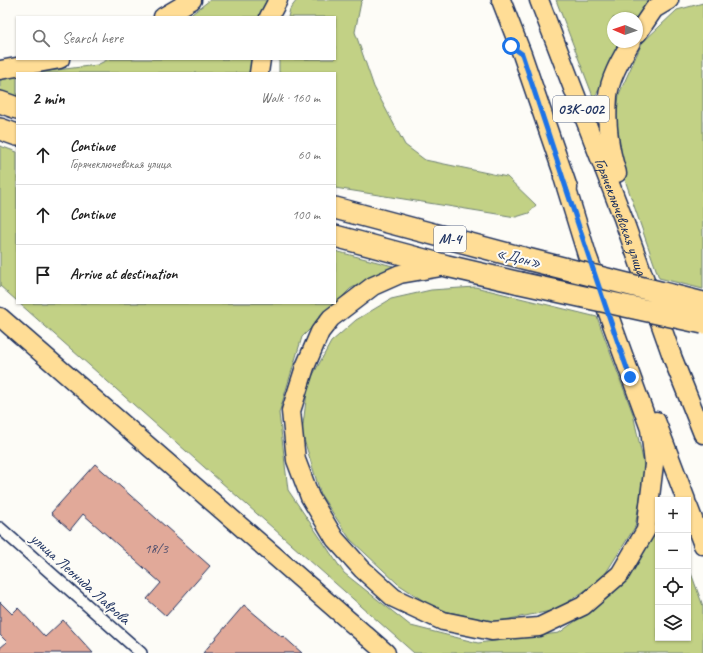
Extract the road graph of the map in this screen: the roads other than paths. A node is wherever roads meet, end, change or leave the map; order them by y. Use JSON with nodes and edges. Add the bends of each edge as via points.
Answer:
{"nodes":[{"id":1,"x":192,"y":0,"type":"edge"},
{"id":2,"x":278,"y":0,"type":"edge"},
{"id":3,"x":491,"y":0,"type":"edge"},
{"id":4,"x":501,"y":0,"type":"edge"},
{"id":5,"x":539,"y":0,"type":"edge"},
{"id":6,"x":670,"y":0,"type":"edge"},
{"id":7,"x":165,"y":16,"type":"edge"},
{"id":8,"x":270,"y":16,"type":"edge"},
{"id":9,"x":643,"y":26,"type":"edge"},
{"id":10,"x":628,"y":48,"type":"edge"},
{"id":11,"x":522,"y":54,"type":"junction"},
{"id":12,"x":55,"y":60,"type":"edge"},
{"id":13,"x":261,"y":60,"type":"edge"},
{"id":14,"x":0,"y":70,"type":"edge"},
{"id":15,"x":259,"y":72,"type":"edge"},
{"id":16,"x":0,"y":102,"type":"edge"},
{"id":17,"x":16,"y":108,"type":"edge"},
{"id":18,"x":0,"y":130,"type":"edge"},
{"id":19,"x":16,"y":136,"type":"edge"},
{"id":20,"x":563,"y":177,"type":"junction"},
{"id":21,"x":336,"y":203,"type":"edge"},
{"id":22,"x":336,"y":208,"type":"edge"},
{"id":23,"x":377,"y":220,"type":"junction"},
{"id":24,"x":336,"y":236,"type":"edge"},
{"id":25,"x":447,"y":266,"type":"junction"},
{"id":26,"x":703,"y":303,"type":"edge"},
{"id":27,"x":0,"y":317,"type":"edge"},
{"id":28,"x":703,"y":323,"type":"edge"},
{"id":29,"x":694,"y":411,"type":"junction"},
{"id":30,"x":703,"y":434,"type":"edge"},
{"id":31,"x":685,"y":497,"type":"edge"},
{"id":32,"x":691,"y":514,"type":"edge"},
{"id":33,"x":0,"y":528,"type":"edge"},
{"id":34,"x":703,"y":545,"type":"edge"},
{"id":35,"x":141,"y":653,"type":"edge"},
{"id":36,"x":386,"y":653,"type":"edge"}],
"edges":[{"from":1,"to":7,"type":"main road"},
{"from":2,"to":8,"type":"main road"},
{"from":3,"to":11,"type":"main road","via":[[511,46]]},
{"from":4,"to":11,"type":"main road","number":"03К-002"},
{"from":5,"to":29,"type":"main road","name":"Горячеключевская улица","number":"03К-002"},
{"from":6,"to":9,"type":"main road","via":[[654,10]]},
{"from":10,"to":29,"type":"main road","via":[[618,65],[608,95],[610,151],[681,356]]},
{"from":11,"to":20,"type":"main road","number":"03К-002"},
{"from":12,"to":14,"type":"main road"},
{"from":13,"to":15,"type":"main road"},
{"from":16,"to":17,"type":"highway"},
{"from":18,"to":19,"type":"highway"},
{"from":20,"to":25,"type":"main road","via":[[587,255],[650,429],[654,464],[646,530],[620,574],[583,606],[539,627],[492,631],[443,621],[394,598],[362,569],[335,539],[310,497],[296,460],[291,411],[305,367],[320,332],[331,318],[373,286],[400,274]]},
{"from":20,"to":31,"type":"main road"},
{"from":21,"to":23,"type":"main road"},
{"from":22,"to":23,"type":"highway","name":"«Дон»","number":"М-4"},
{"from":23,"to":26,"type":"highway","name":"«Дон»","number":"М-4","bridge":true},
{"from":24,"to":25,"type":"highway","name":"«Дон»","number":"М-4"},
{"from":25,"to":28,"type":"highway","name":"«Дон»","number":"М-4","bridge":true},
{"from":27,"to":36,"type":"main road"},
{"from":29,"to":30,"type":"main road","name":"Горячеключевская улица","number":"03К-002"},
{"from":32,"to":34,"type":"main road"},
{"from":33,"to":35,"type":"street","name":"улица Леонида Лаврова"}]}
